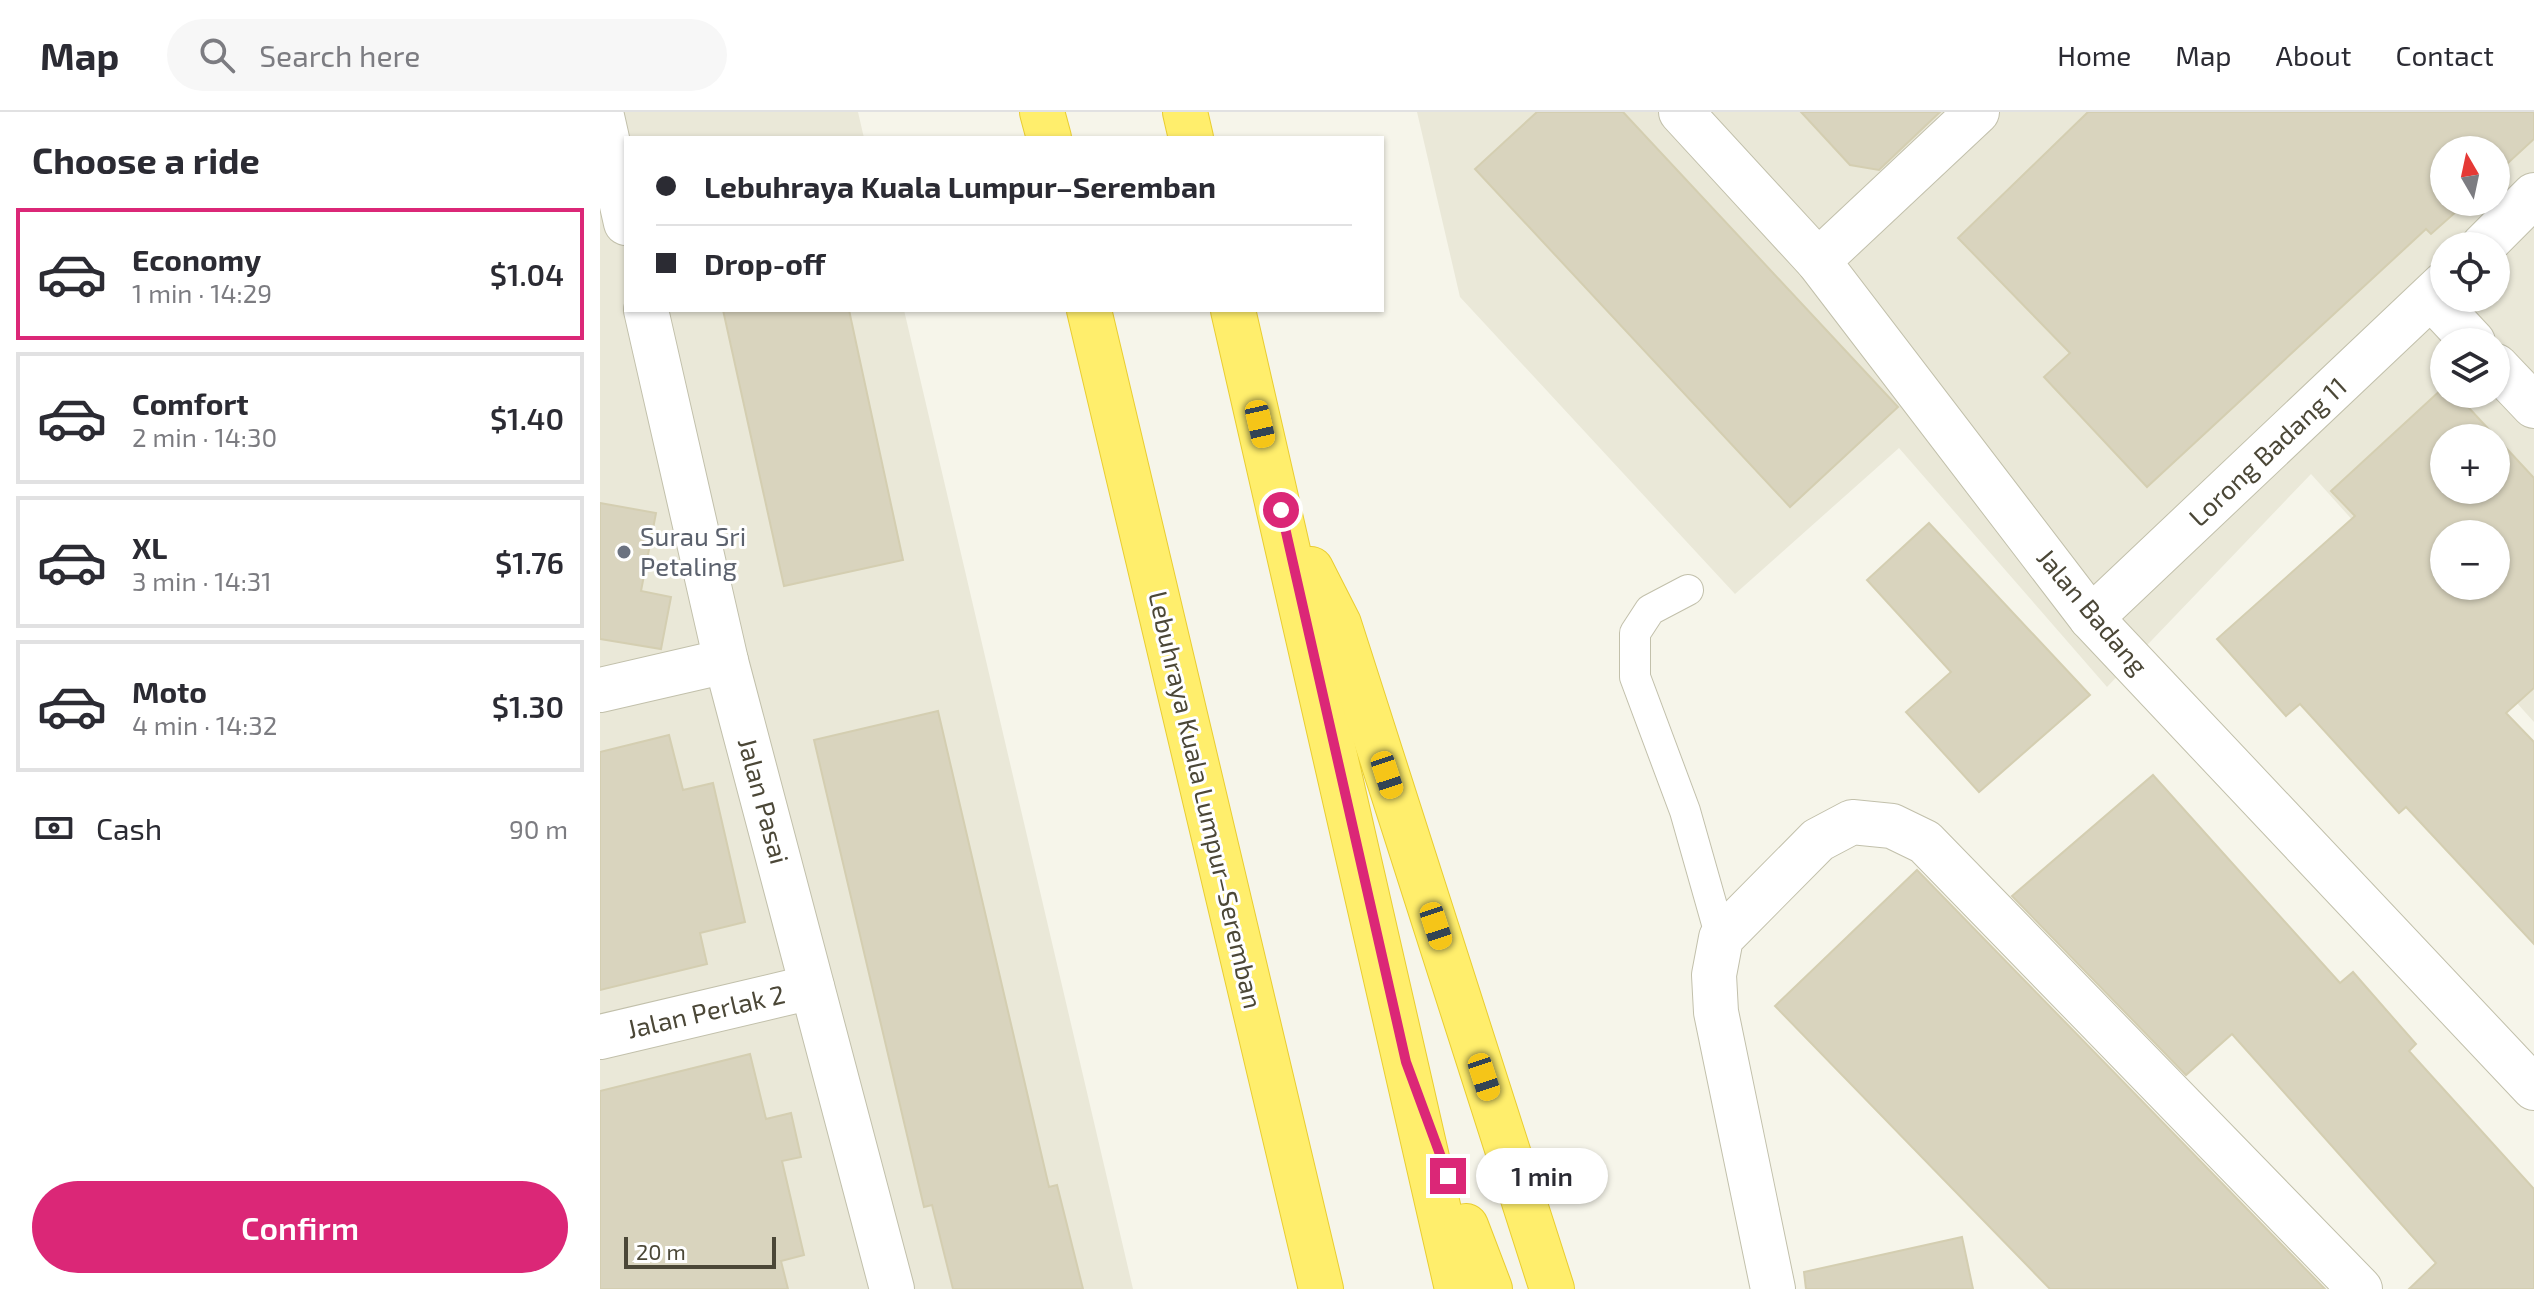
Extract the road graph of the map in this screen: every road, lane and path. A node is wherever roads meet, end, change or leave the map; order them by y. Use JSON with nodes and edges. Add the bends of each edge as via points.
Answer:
{"nodes":[{"id":1,"x":601,"y":112,"type":"edge"},
{"id":2,"x":1042,"y":112,"type":"edge"},
{"id":3,"x":1185,"y":112,"type":"edge"},
{"id":4,"x":1681,"y":112,"type":"edge"},
{"id":5,"x":1977,"y":112,"type":"edge"},
{"id":6,"x":1048,"y":136,"type":"edge"},
{"id":7,"x":1191,"y":136,"type":"edge"},
{"id":8,"x":2534,"y":195,"type":"edge"},
{"id":9,"x":624,"y":214,"type":"edge"},
{"id":10,"x":2497,"y":232,"type":"edge"},
{"id":11,"x":1818,"y":261,"type":"junction"},
{"id":12,"x":2430,"y":299,"type":"edge"},
{"id":13,"x":646,"y":312,"type":"edge"},
{"id":14,"x":1089,"y":312,"type":"edge"},
{"id":15,"x":1233,"y":312,"type":"edge"},
{"id":16,"x":2510,"y":381,"type":"edge"},
{"id":17,"x":2534,"y":406,"type":"edge"},
{"id":18,"x":1281,"y":510,"type":"junction"},
{"id":19,"x":1688,"y":590,"type":"dead end"},
{"id":20,"x":2091,"y":618,"type":"junction"},
{"id":21,"x":726,"y":661,"type":"junction"},
{"id":22,"x":600,"y":690,"type":"edge"},
{"id":23,"x":1721,"y":938,"type":"junction"},
{"id":24,"x":812,"y":987,"type":"junction"},
{"id":25,"x":600,"y":1037,"type":"edge"},
{"id":26,"x":1406,"y":1062,"type":"junction"},
{"id":27,"x":2534,"y":1088,"type":"edge"},
{"id":28,"x":892,"y":1289,"type":"edge"},
{"id":29,"x":1321,"y":1289,"type":"edge"},
{"id":30,"x":1457,"y":1289,"type":"edge"},
{"id":31,"x":1490,"y":1289,"type":"edge"},
{"id":32,"x":1552,"y":1289,"type":"edge"},
{"id":33,"x":1773,"y":1289,"type":"edge"},
{"id":34,"x":2360,"y":1289,"type":"edge"}],
"edges":[{"from":1,"to":9,"type":"street"},
{"from":2,"to":6,"type":"highway"},
{"from":3,"to":7,"type":"highway"},
{"from":4,"to":11,"type":"street","name":"Jalan Badang"},
{"from":5,"to":11,"type":"street"},
{"from":8,"to":10,"type":"street"},
{"from":11,"to":20,"type":"street","name":"Jalan Badang"},
{"from":12,"to":20,"type":"street","name":"Lorong Badang 11"},
{"from":13,"to":21,"type":"street","name":"Jalan Pasai"},
{"from":14,"to":29,"type":"highway","name":"Lebuhraya Kuala Lumpur–Seremban"},
{"from":15,"to":18,"type":"highway"},
{"from":16,"to":17,"type":"street"},
{"from":18,"to":26,"type":"highway"},
{"from":18,"to":32,"type":"highway","via":[[1339,624]]},
{"from":19,"to":23,"type":"lane","via":[[1650,610],[1635,633],[1635,677],[1685,811]]},
{"from":20,"to":27,"type":"street","name":"Jalan Badang"},
{"from":21,"to":22,"type":"street"},
{"from":21,"to":24,"type":"street","name":"Jalan Pasai"},
{"from":23,"to":33,"type":"street","via":[[1714,975],[1716,1012]]},
{"from":23,"to":34,"type":"street","via":[[1818,840],[1852,822],[1892,826],[1925,842]]},
{"from":24,"to":25,"type":"street","name":"Jalan Perlak 2"},
{"from":24,"to":28,"type":"street","name":"Jalan Pasai"},
{"from":26,"to":30,"type":"highway"},
{"from":26,"to":31,"type":"highway"}]}
